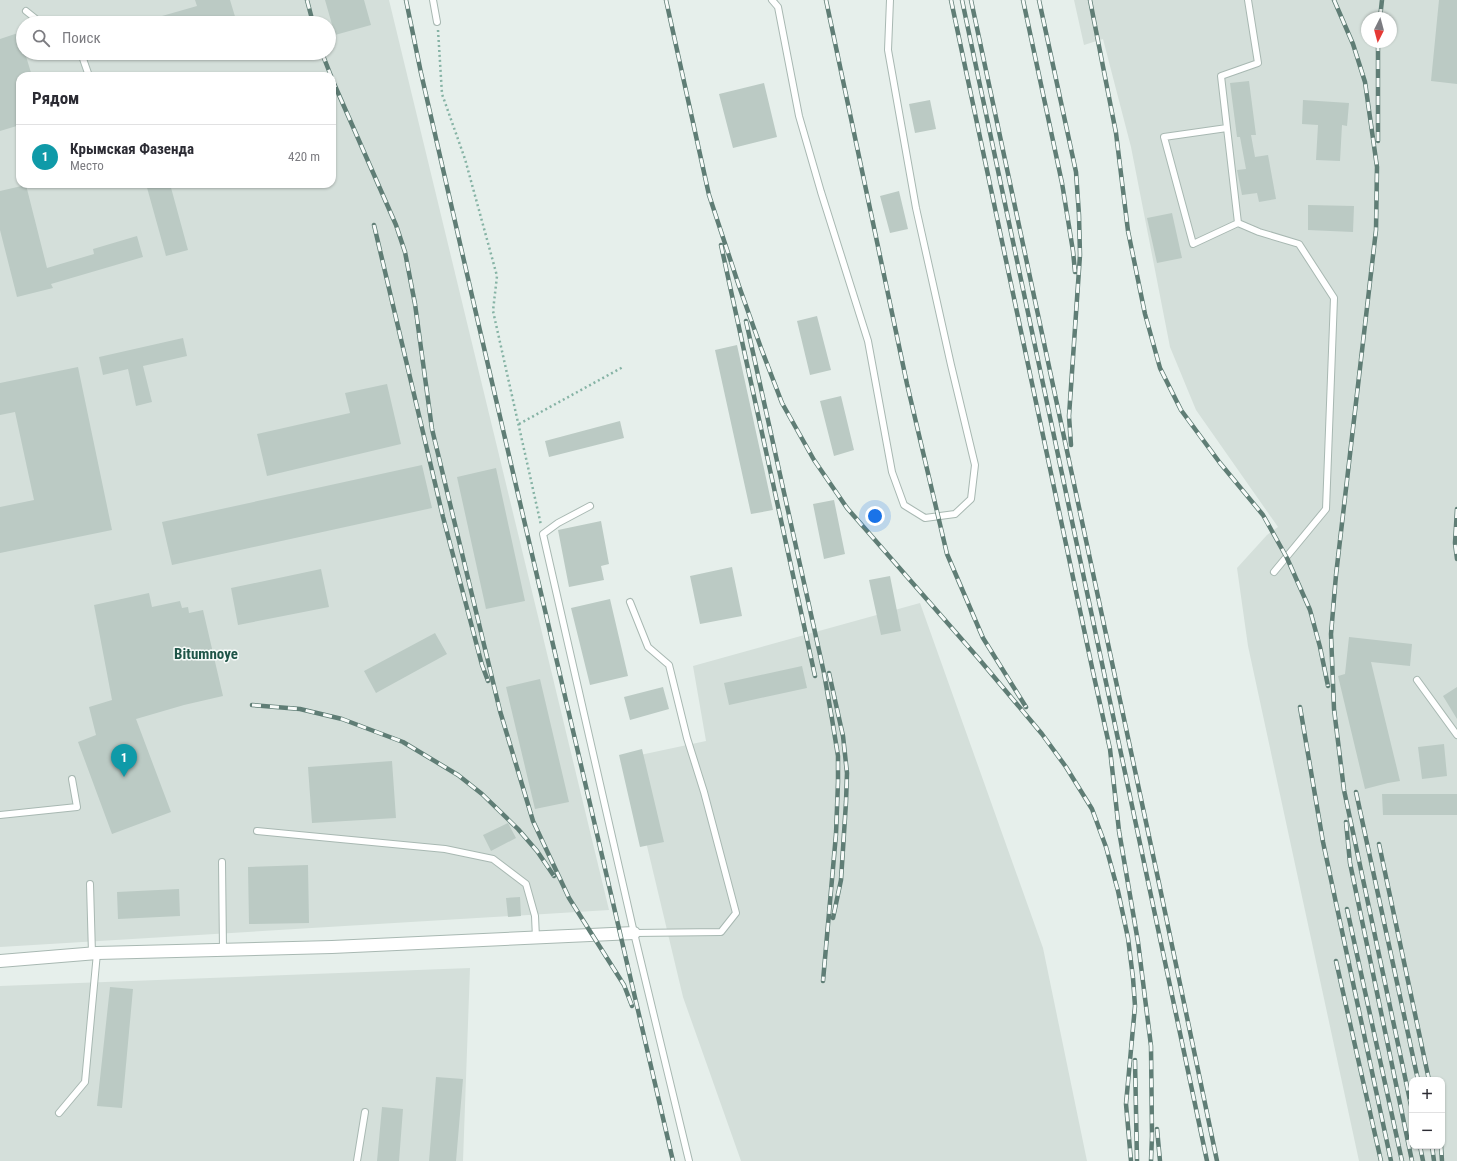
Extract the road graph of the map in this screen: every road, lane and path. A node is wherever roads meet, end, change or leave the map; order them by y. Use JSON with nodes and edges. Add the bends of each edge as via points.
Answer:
{"nodes":[{"id":1,"x":432,"y":0,"type":"edge"},
{"id":2,"x":772,"y":0,"type":"edge"},
{"id":3,"x":890,"y":0,"type":"edge"},
{"id":4,"x":1248,"y":0,"type":"edge"},
{"id":5,"x":26,"y":11,"type":"dead end"},
{"id":6,"x":32,"y":16,"type":"edge"},
{"id":7,"x":437,"y":22,"type":"joint"},
{"id":8,"x":83,"y":60,"type":"edge"},
{"id":9,"x":88,"y":72,"type":"edge"},
{"id":10,"x":1227,"y":128,"type":"junction"},
{"id":11,"x":1238,"y":224,"type":"junction"},
{"id":12,"x":622,"y":367,"type":"dead end"},
{"id":13,"x":519,"y":424,"type":"junction"},
{"id":14,"x":590,"y":506,"type":"dead end"},
{"id":15,"x":543,"y":534,"type":"junction"},
{"id":16,"x":1274,"y":572,"type":"dead end"},
{"id":17,"x":630,"y":602,"type":"dead end"},
{"id":18,"x":1417,"y":680,"type":"dead end"},
{"id":19,"x":1457,"y":735,"type":"edge"},
{"id":20,"x":72,"y":779,"type":"dead end"},
{"id":21,"x":0,"y":815,"type":"edge"},
{"id":22,"x":257,"y":831,"type":"dead end"},
{"id":23,"x":222,"y":862,"type":"dead end"},
{"id":24,"x":90,"y":884,"type":"dead end"},
{"id":25,"x":634,"y":933,"type":"junction"},
{"id":26,"x":536,"y":938,"type":"junction"},
{"id":27,"x":223,"y":950,"type":"junction"},
{"id":28,"x":95,"y":953,"type":"junction"},
{"id":29,"x":0,"y":961,"type":"edge"},
{"id":30,"x":365,"y":1112,"type":"dead end"},
{"id":31,"x":59,"y":1113,"type":"dead end"},
{"id":32,"x":357,"y":1161,"type":"edge"},
{"id":33,"x":689,"y":1161,"type":"edge"}],
"edges":[{"from":1,"to":7,"type":"lane"},
{"from":2,"to":3,"type":"lane","via":[[778,7],[799,116],[868,341],[892,472],[904,504],[925,518],[955,514],[971,499],[975,465],[916,208],[902,133],[888,50]]},
{"from":4,"to":10,"type":"lane","via":[[1258,63],[1221,76]]},
{"from":5,"to":6,"type":"lane"},
{"from":7,"to":13,"type":"path","via":[[442,94],[465,159],[497,276],[493,311]]},
{"from":8,"to":9,"type":"lane"},
{"from":10,"to":11,"type":"lane"},
{"from":10,"to":11,"type":"lane","via":[[1164,137],[1193,244]]},
{"from":11,"to":16,"type":"lane","via":[[1299,244],[1334,298],[1326,509]]},
{"from":12,"to":13,"type":"path"},
{"from":13,"to":15,"type":"path"},
{"from":14,"to":15,"type":"lane"},
{"from":15,"to":25,"type":"lane"},
{"from":17,"to":25,"type":"lane","via":[[648,646],[669,665],[736,914],[721,932]]},
{"from":18,"to":19,"type":"lane"},
{"from":20,"to":21,"type":"lane","via":[[77,807]]},
{"from":22,"to":26,"type":"lane","via":[[446,849],[493,859],[526,884],[535,916]]},
{"from":23,"to":27,"type":"lane"},
{"from":24,"to":28,"type":"lane"},
{"from":25,"to":26,"type":"street"},
{"from":25,"to":33,"type":"lane"},
{"from":26,"to":27,"type":"street"},
{"from":27,"to":28,"type":"street"},
{"from":28,"to":29,"type":"street"},
{"from":28,"to":31,"type":"lane","via":[[85,1082]]},
{"from":30,"to":32,"type":"lane"}]}
